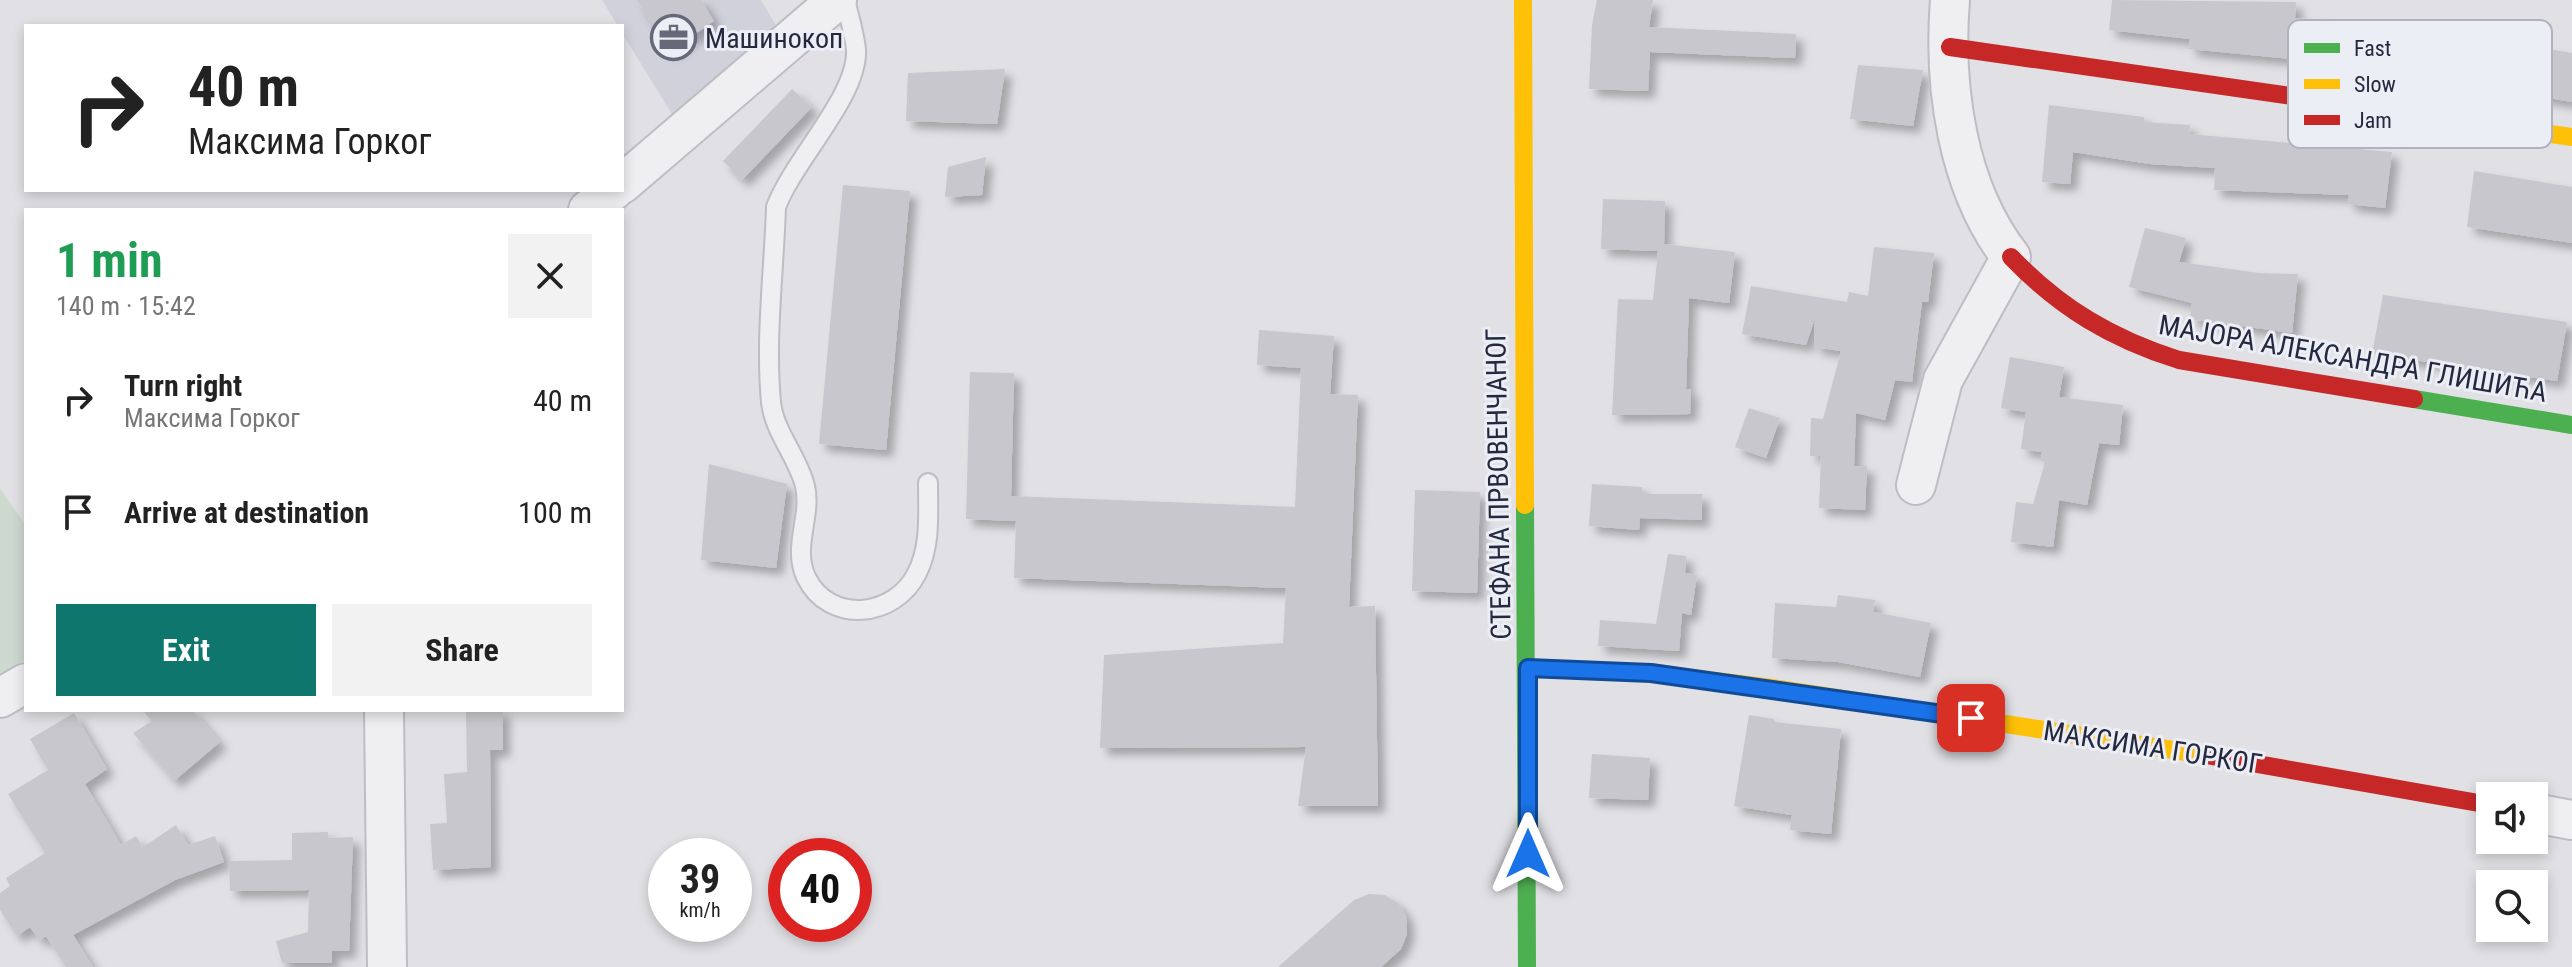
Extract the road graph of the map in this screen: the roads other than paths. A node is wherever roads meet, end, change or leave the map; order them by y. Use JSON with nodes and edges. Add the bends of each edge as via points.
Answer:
{"nodes":[{"id":1,"x":837,"y":0,"type":"edge"},
{"id":2,"x":845,"y":0,"type":"edge"},
{"id":3,"x":1523,"y":0,"type":"edge"},
{"id":4,"x":1950,"y":0,"type":"edge"},
{"id":5,"x":1950,"y":47,"type":"junction"},
{"id":6,"x":2288,"y":96,"type":"edge"},
{"id":7,"x":2552,"y":134,"type":"edge"},
{"id":8,"x":2572,"y":137,"type":"edge"},
{"id":9,"x":624,"y":182,"type":"edge"},
{"id":10,"x":611,"y":192,"type":"edge"},
{"id":11,"x":591,"y":208,"type":"edge"},
{"id":12,"x":2011,"y":257,"type":"junction"},
{"id":13,"x":2572,"y":425,"type":"edge"},
{"id":14,"x":928,"y":483,"type":"dead end"},
{"id":15,"x":1916,"y":485,"type":"dead end"},
{"id":16,"x":1528,"y":668,"type":"junction"},
{"id":17,"x":24,"y":684,"type":"edge"},
{"id":18,"x":0,"y":698,"type":"edge"},
{"id":19,"x":384,"y":712,"type":"edge"},
{"id":20,"x":2476,"y":803,"type":"edge"},
{"id":21,"x":2548,"y":816,"type":"edge"},
{"id":22,"x":2572,"y":820,"type":"edge"},
{"id":23,"x":387,"y":967,"type":"edge"},
{"id":24,"x":1527,"y":967,"type":"edge"}],
"edges":[{"from":1,"to":9,"type":"street"},
{"from":2,"to":14,"type":"lane","via":[[856,52],[846,93],[786,180],[776,207],[771,405],[805,488],[800,554],[806,576],[834,607],[856,611],[890,603],[908,589],[927,542]]},
{"from":3,"to":16,"type":"street","name":"СТЕФАНА ПРВОВЕНЧАНОГ"},
{"from":4,"to":5,"type":"street"},
{"from":5,"to":6,"type":"street"},
{"from":5,"to":12,"type":"street","via":[[1961,148],[1972,189]]},
{"from":7,"to":8,"type":"street"},
{"from":10,"to":11,"type":"street"},
{"from":12,"to":13,"type":"street","name":"МАЈОРА АЛЕКСАНДРА ГЛИШИЋА","via":[[2077,317],[2132,346],[2179,360]]},
{"from":12,"to":15,"type":"street","via":[[1943,380]]},
{"from":16,"to":20,"type":"street","name":"МАКСИМА ГОРКОГ","via":[[1651,673],[1772,688],[2173,749]]},
{"from":16,"to":24,"type":"street","name":"СТЕФАНА ПРВОВЕНЧАНОГ"},
{"from":17,"to":18,"type":"street"},
{"from":19,"to":23,"type":"street"},
{"from":21,"to":22,"type":"street"}]}
